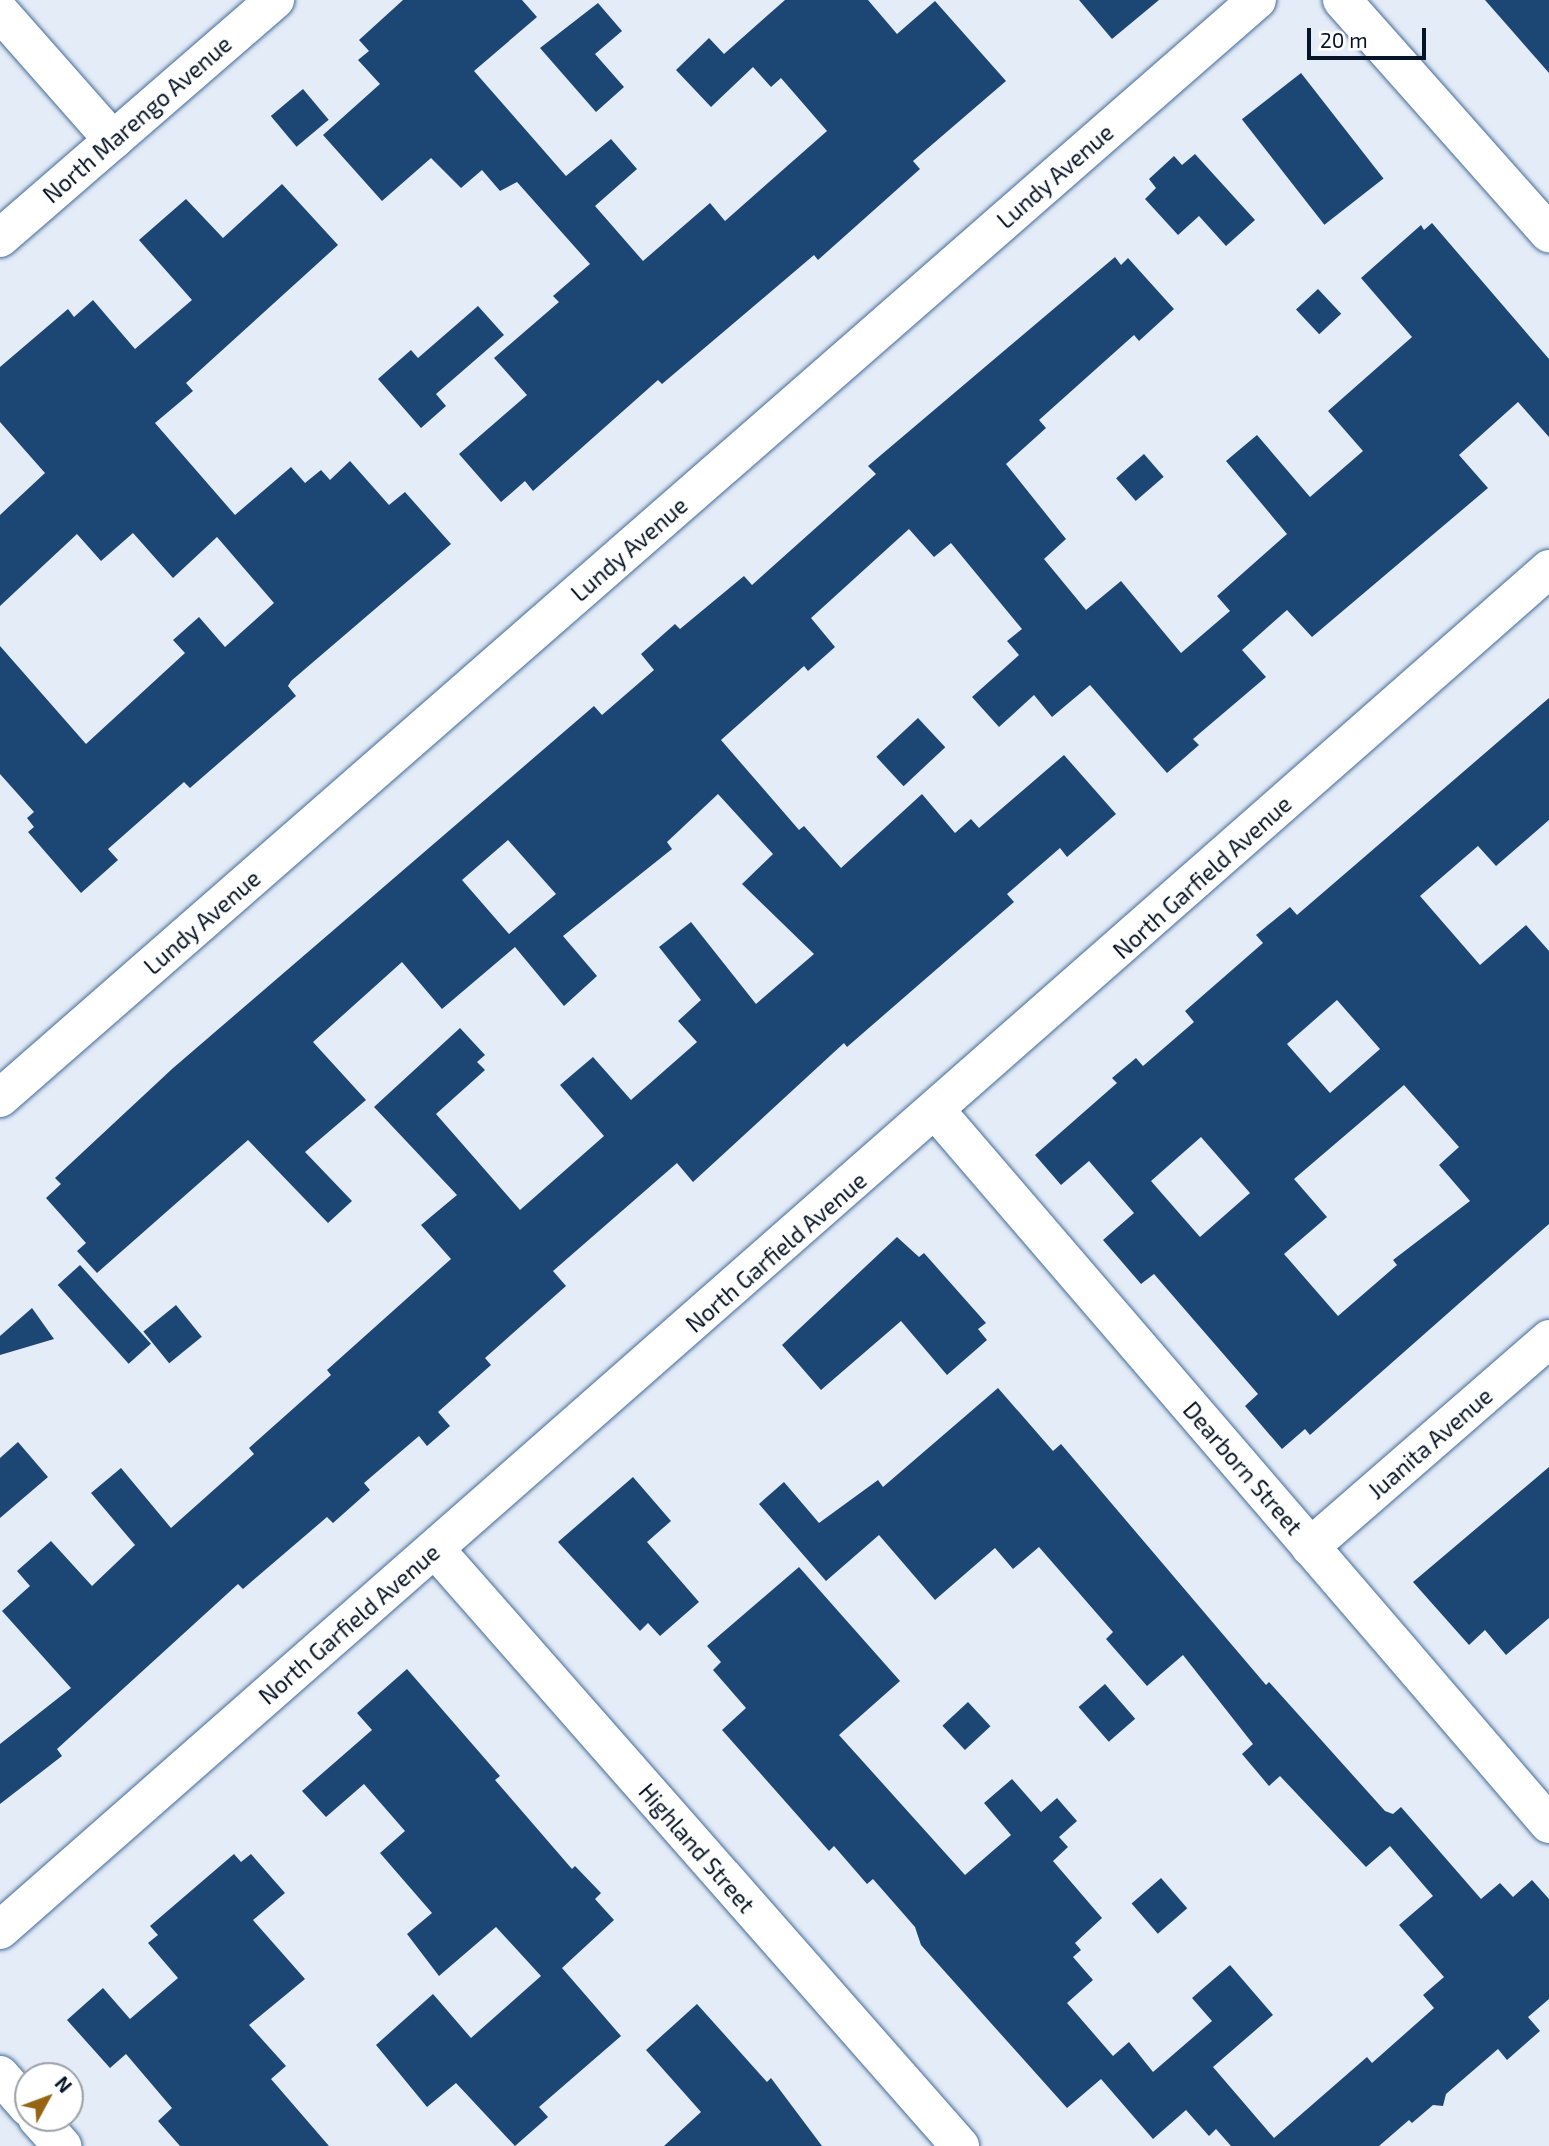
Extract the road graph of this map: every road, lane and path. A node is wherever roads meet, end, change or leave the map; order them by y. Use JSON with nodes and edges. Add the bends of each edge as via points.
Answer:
{"nodes":[{"id":1,"x":275,"y":0,"type":"edge"},
{"id":2,"x":1257,"y":0,"type":"edge"},
{"id":3,"x":1342,"y":0,"type":"edge"},
{"id":4,"x":0,"y":12,"type":"edge"},
{"id":5,"x":113,"y":140,"type":"junction"},
{"id":6,"x":1549,"y":233,"type":"edge"},
{"id":7,"x":0,"y":238,"type":"edge"},
{"id":8,"x":1549,"y":569,"type":"edge"},
{"id":9,"x":0,"y":1098,"type":"edge"},
{"id":10,"x":937,"y":1112,"type":"junction"},
{"id":11,"x":1549,"y":1339,"type":"edge"},
{"id":12,"x":1310,"y":1547,"type":"junction"},
{"id":13,"x":435,"y":1549,"type":"junction"},
{"id":14,"x":1549,"y":1824,"type":"edge"},
{"id":15,"x":0,"y":1930,"type":"edge"},
{"id":16,"x":0,"y":2076,"type":"edge"},
{"id":17,"x":14,"y":2092,"type":"edge"},
{"id":18,"x":50,"y":2132,"type":"edge"},
{"id":19,"x":62,"y":2146,"type":"edge"},
{"id":20,"x":960,"y":2146,"type":"edge"}],
"edges":[{"from":1,"to":5,"type":"street","name":"North Marengo Avenue"},
{"from":2,"to":9,"type":"street","name":"Lundy Avenue"},
{"from":3,"to":6,"type":"street"},
{"from":4,"to":5,"type":"street"},
{"from":5,"to":7,"type":"street","name":"North Marengo Avenue"},
{"from":8,"to":10,"type":"street","name":"North Garfield Avenue"},
{"from":10,"to":12,"type":"street","name":"Dearborn Street"},
{"from":10,"to":13,"type":"street","name":"North Garfield Avenue"},
{"from":11,"to":12,"type":"street","name":"Juanita Avenue"},
{"from":12,"to":14,"type":"street","name":"Dearborn Street"},
{"from":13,"to":15,"type":"street","name":"North Garfield Avenue"},
{"from":13,"to":20,"type":"street","name":"Highland Street"},
{"from":16,"to":17,"type":"street"},
{"from":18,"to":19,"type":"street"}]}
